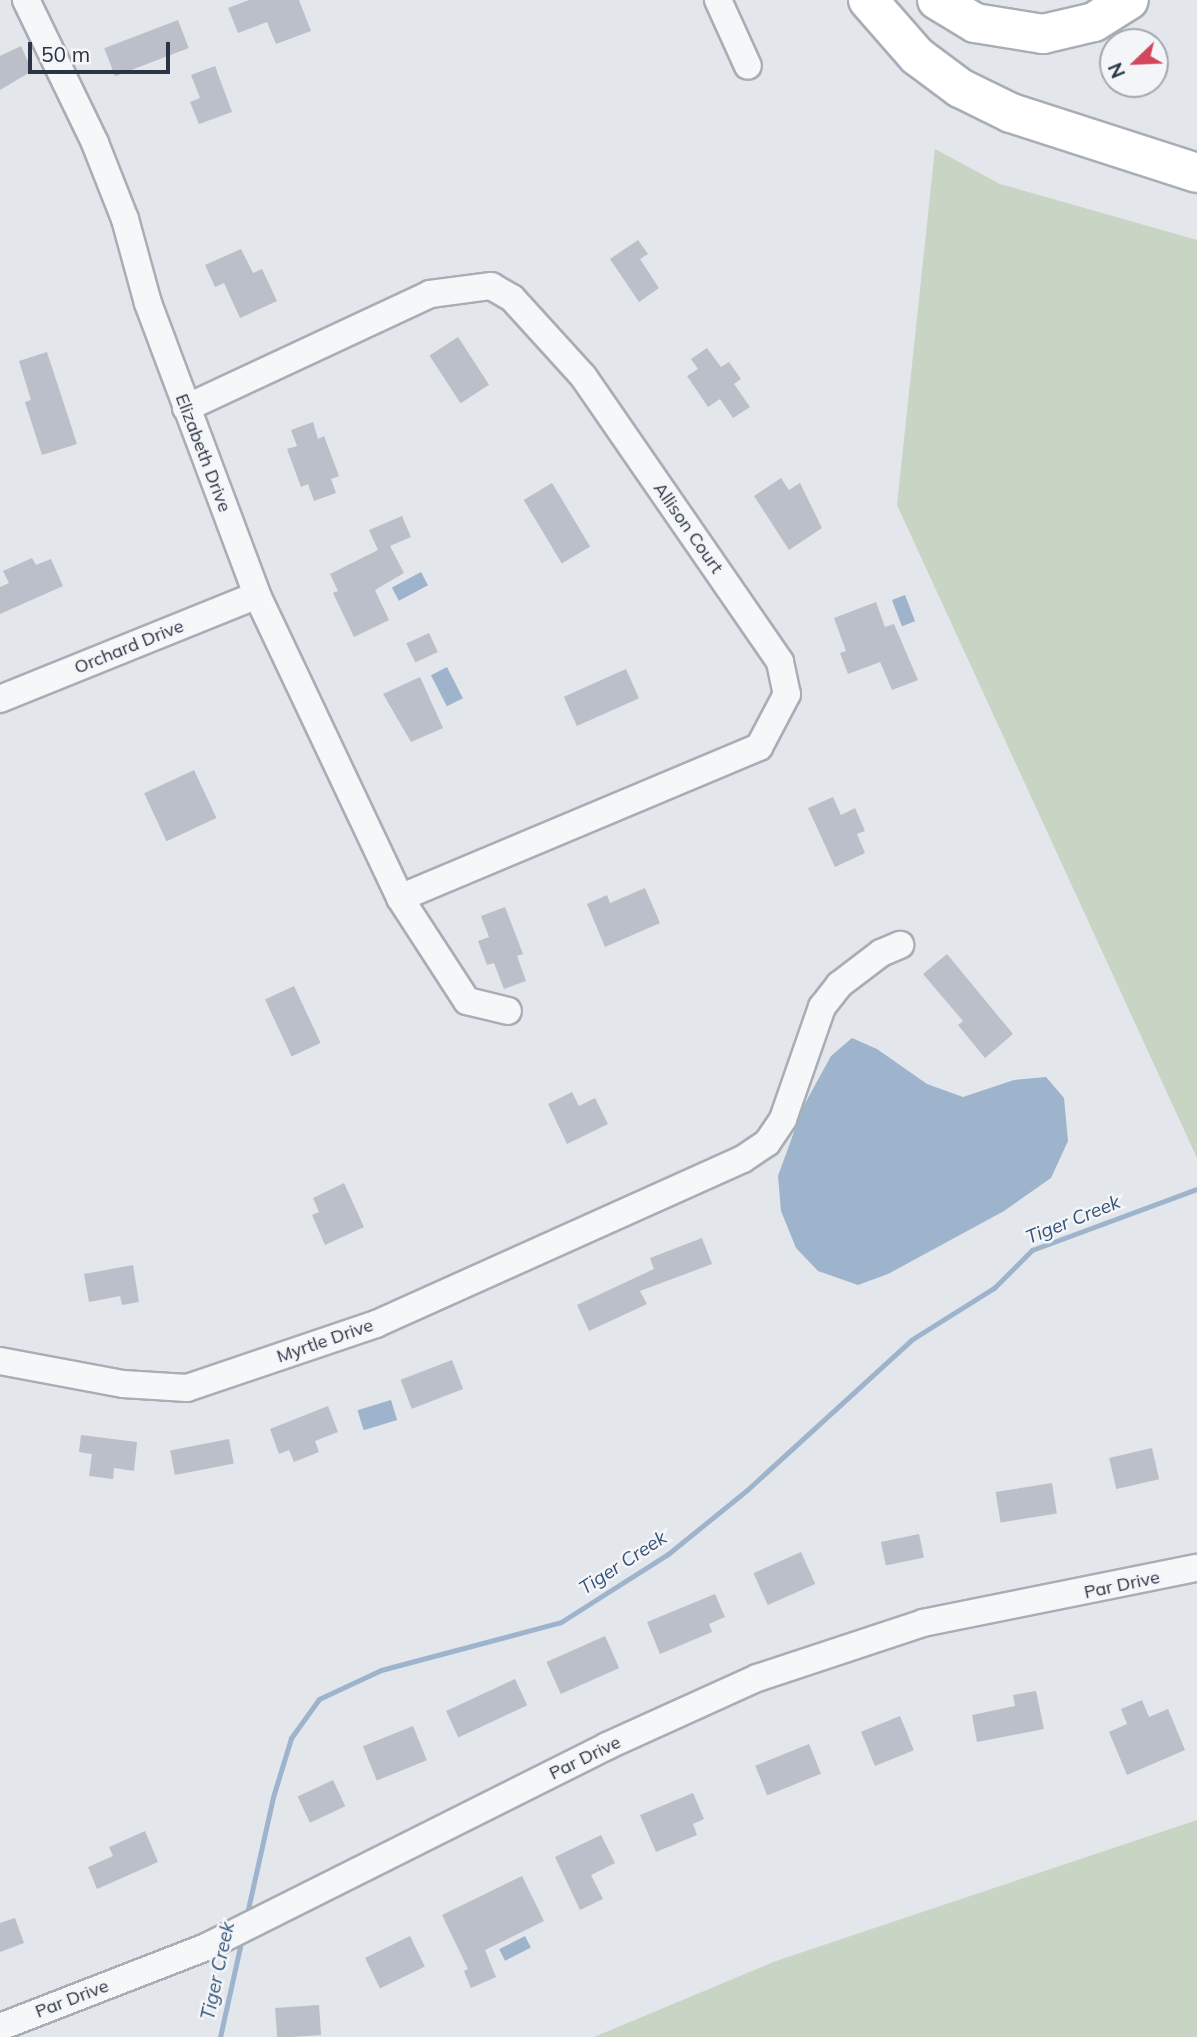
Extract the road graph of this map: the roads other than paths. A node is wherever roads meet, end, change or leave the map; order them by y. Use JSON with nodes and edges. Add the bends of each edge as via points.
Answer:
{"nodes":[{"id":1,"x":26,"y":0,"type":"edge"},
{"id":2,"x":718,"y":0,"type":"edge"},
{"id":3,"x":868,"y":0,"type":"edge"},
{"id":4,"x":937,"y":0,"type":"edge"},
{"id":5,"x":1129,"y":0,"type":"edge"},
{"id":6,"x":748,"y":66,"type":"dead end"},
{"id":7,"x":1197,"y":173,"type":"edge"},
{"id":8,"x":186,"y":408,"type":"junction"},
{"id":9,"x":257,"y":595,"type":"junction"},
{"id":10,"x":0,"y":699,"type":"edge"},
{"id":11,"x":400,"y":898,"type":"junction"},
{"id":12,"x":900,"y":945,"type":"dead end"},
{"id":13,"x":508,"y":1011,"type":"dead end"},
{"id":14,"x":0,"y":1361,"type":"edge"},
{"id":15,"x":1197,"y":1568,"type":"edge"},
{"id":16,"x":0,"y":2027,"type":"edge"}],
"edges":[{"from":1,"to":8,"type":"street","name":"Elizabeth Drive","via":[[95,143],[125,219],[148,303]]},
{"from":2,"to":6,"type":"street"},
{"from":3,"to":7,"type":"highway","via":[[916,56],[960,88],[1011,113]]},
{"from":4,"to":5,"type":"highway","via":[[975,23],[1043,34],[1094,22]]},
{"from":8,"to":9,"type":"street","name":"Elizabeth Drive"},
{"from":8,"to":11,"type":"street","name":"Allison Court","via":[[430,294],[491,286],[512,298],[583,376],[780,662],[788,694],[759,747]]},
{"from":9,"to":10,"type":"street","name":"Orchard Drive"},
{"from":9,"to":11,"type":"street","name":"Elizabeth Drive"},
{"from":11,"to":13,"type":"street","name":"Elizabeth Drive","via":[[467,1001]]},
{"from":12,"to":14,"type":"street","name":"Myrtle Drive","via":[[881,953],[839,985],[822,1007],[783,1119],[767,1143],[743,1159],[376,1324],[187,1388],[123,1384]]},
{"from":15,"to":16,"type":"street","name":"Par Drive","via":[[923,1623],[757,1678],[520,1789],[206,1947]]}]}
